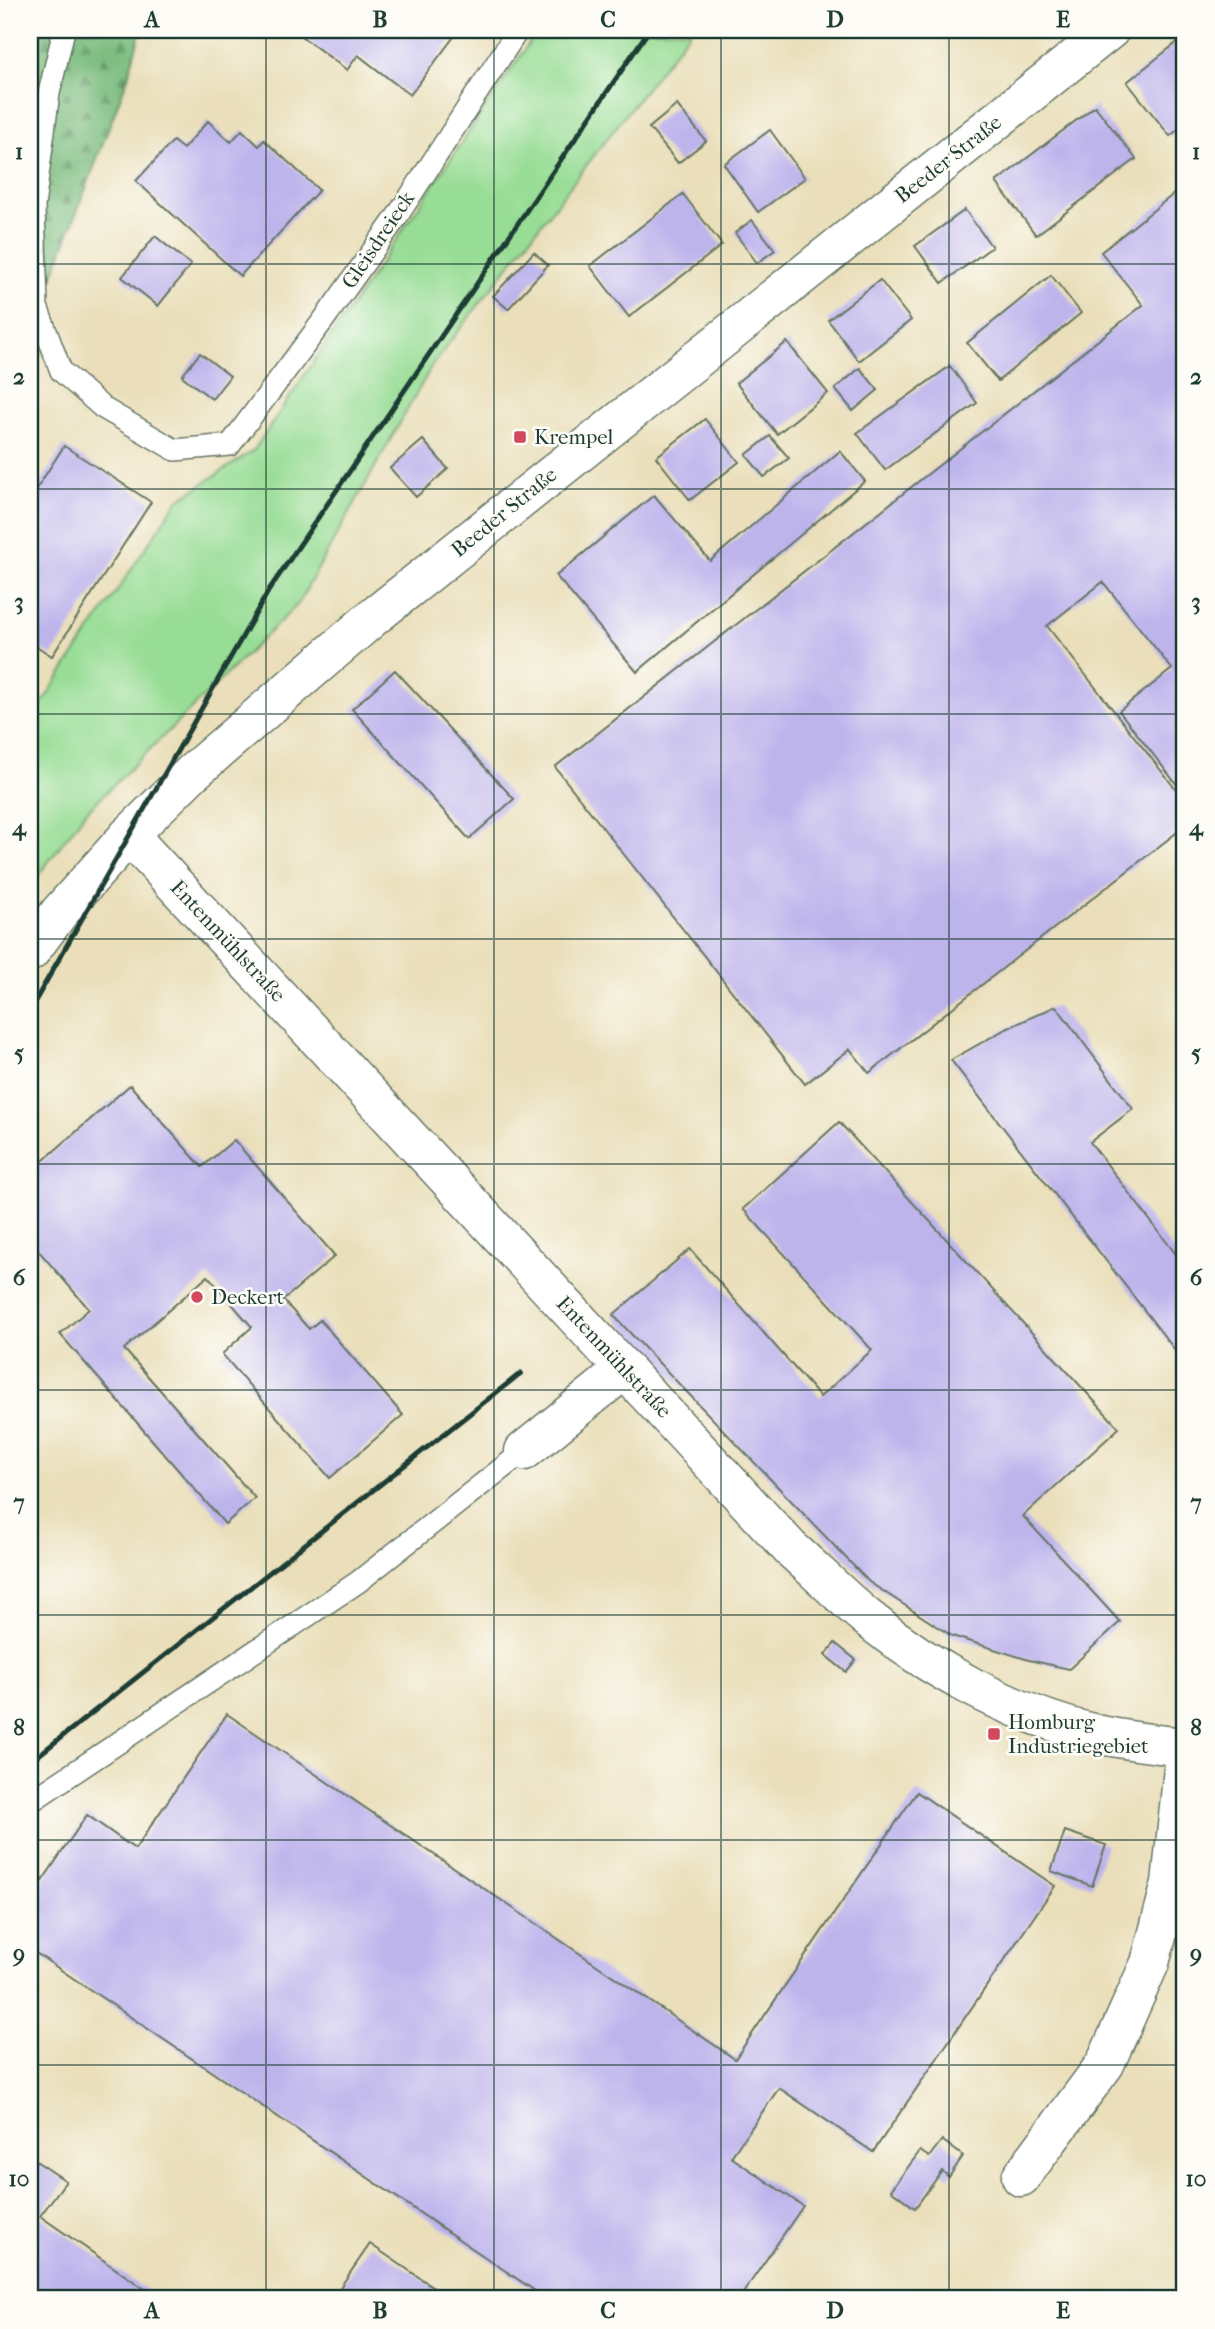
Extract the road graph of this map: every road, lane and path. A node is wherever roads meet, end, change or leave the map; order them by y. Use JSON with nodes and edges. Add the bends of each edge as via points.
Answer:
{"nodes":[{"id":1,"x":64,"y":30,"type":"edge"},
{"id":2,"x":518,"y":30,"type":"edge"},
{"id":3,"x":1110,"y":30,"type":"edge"},
{"id":4,"x":129,"y":835,"type":"junction"},
{"id":5,"x":30,"y":952,"type":"edge"},
{"id":6,"x":625,"y":1369,"type":"junction"},
{"id":7,"x":524,"y":1451,"type":"joint"},
{"id":8,"x":1185,"y":1748,"type":"edge"},
{"id":9,"x":30,"y":1802,"type":"edge"},
{"id":10,"x":1021,"y":2177,"type":"dead end"}],
"edges":[{"from":1,"to":2,"type":"lane","name":"Gleisdreieck","via":[[49,93],[34,206],[37,307],[61,371],[103,408],[175,450],[230,445],[396,218]]},
{"from":3,"to":4,"type":"street","name":"Beeder Straße","via":[[371,619],[192,773]]},
{"from":4,"to":5,"type":"street","name":"Beeder Straße"},
{"from":4,"to":6,"type":"street","name":"Entenmühlstraße"},
{"from":6,"to":7,"type":"street"},
{"from":6,"to":8,"type":"street","name":"Entenmühlstraße","via":[[790,1548],[866,1617],[942,1671],[1026,1712],[1093,1733]]},
{"from":7,"to":9,"type":"lane","via":[[358,1582]]},
{"from":8,"to":10,"type":"street","via":[[1171,1883],[1150,1963],[1105,2064]]}]}
